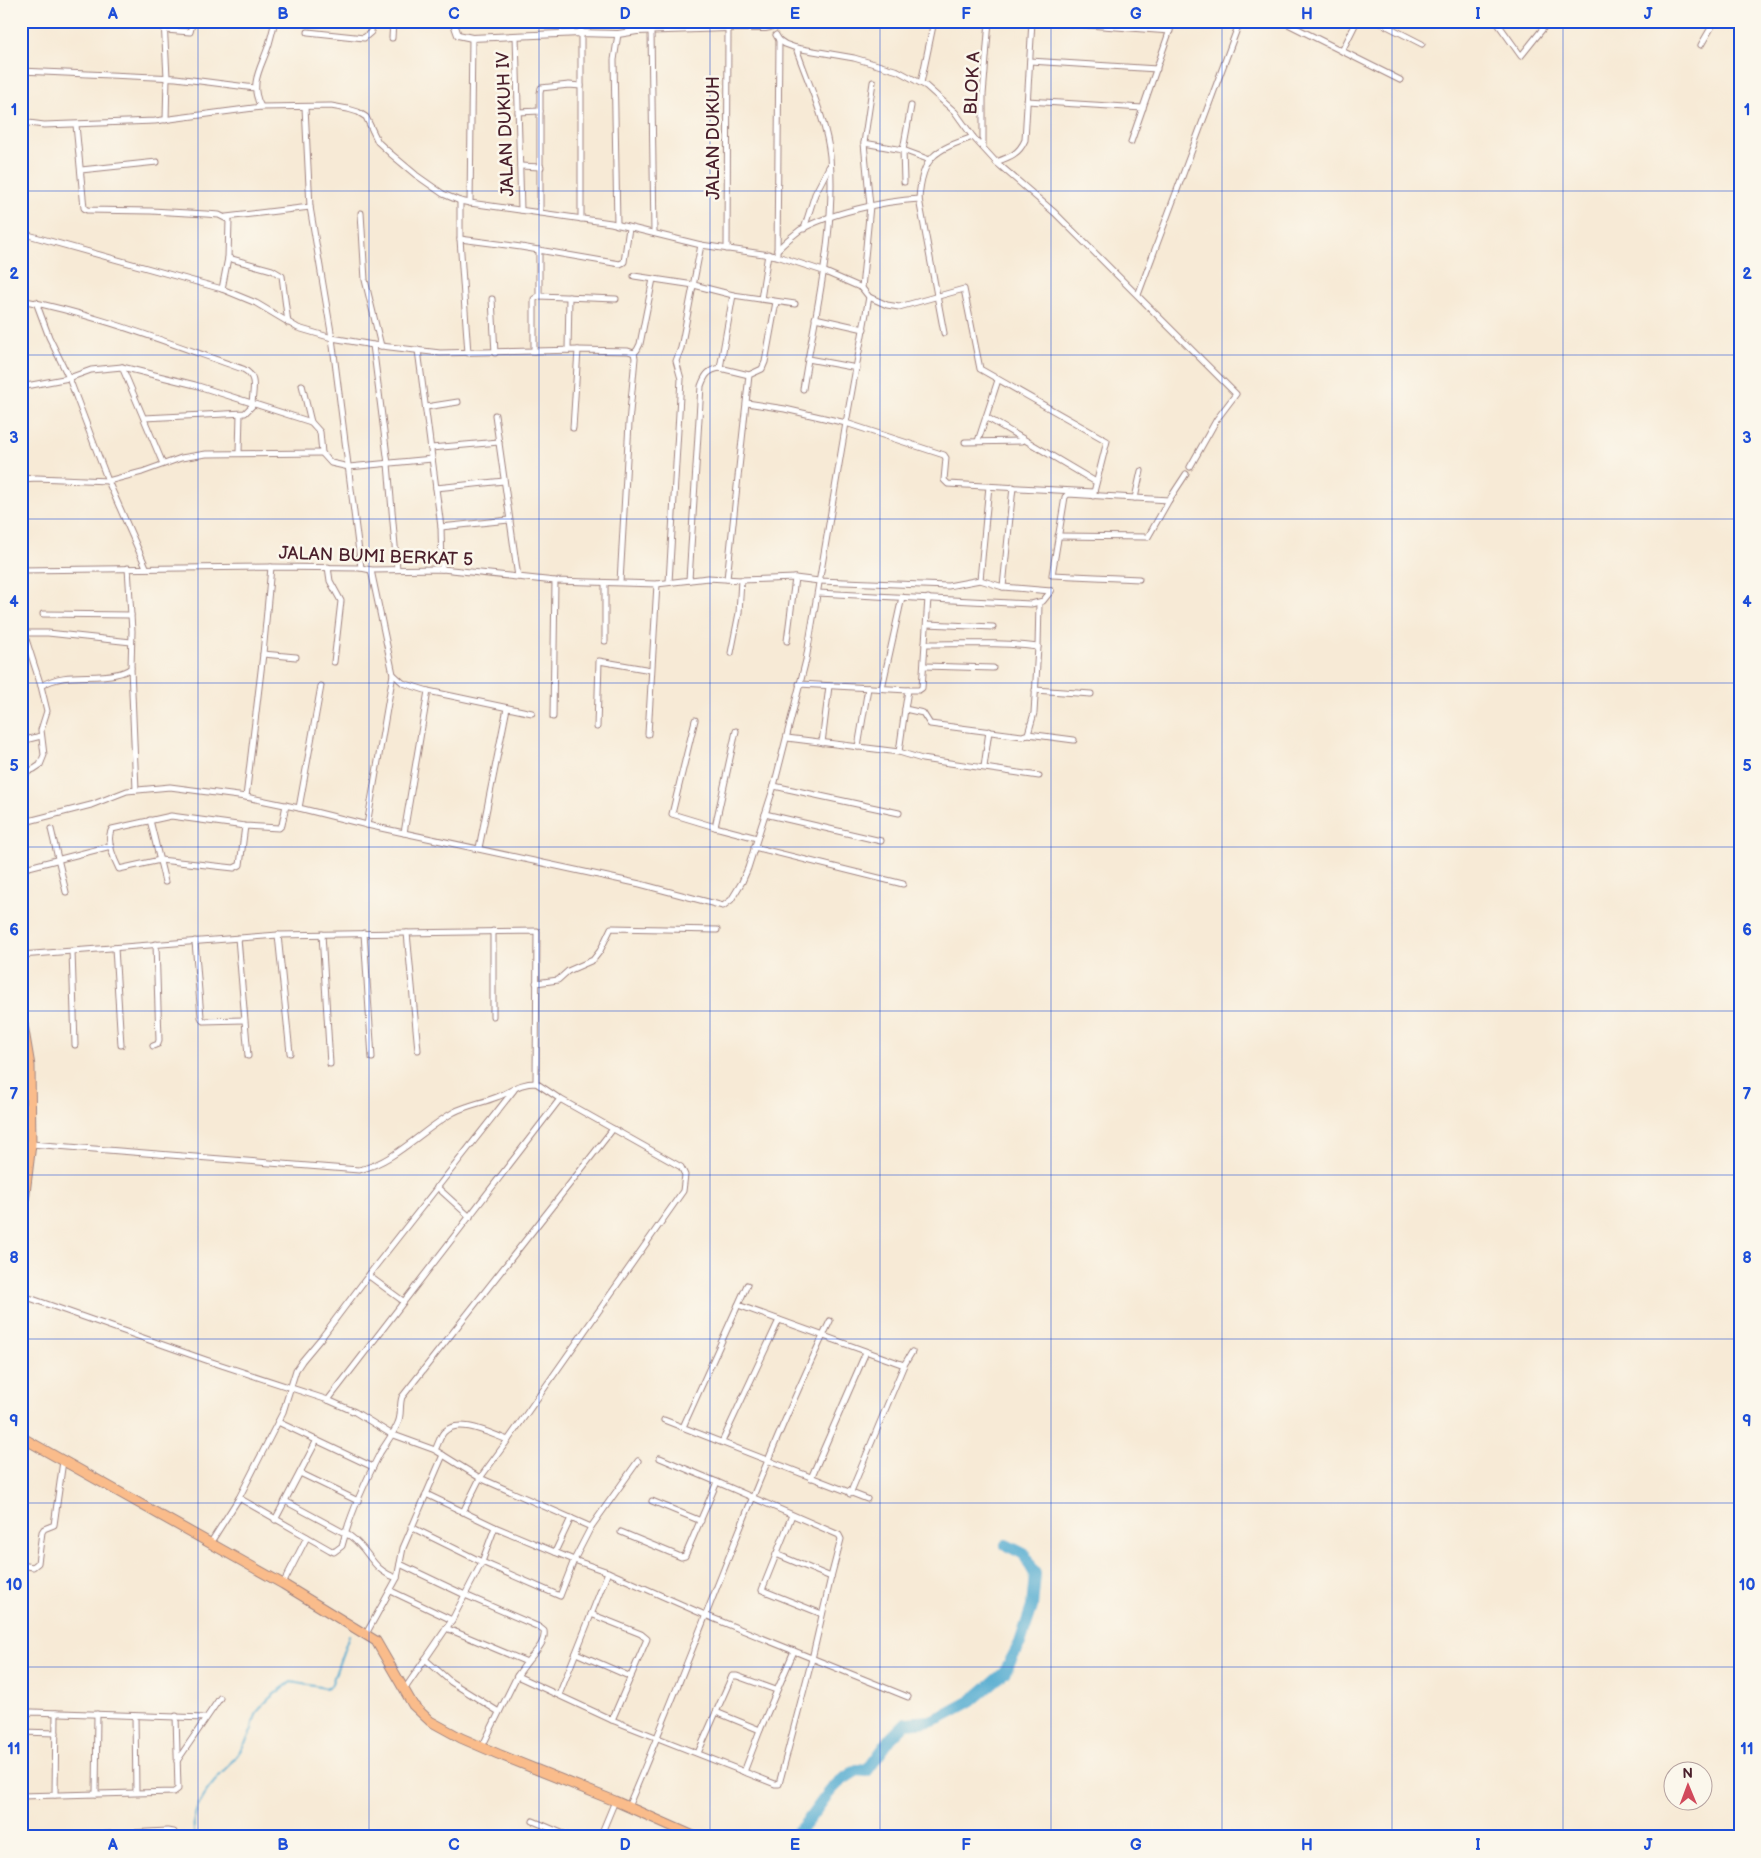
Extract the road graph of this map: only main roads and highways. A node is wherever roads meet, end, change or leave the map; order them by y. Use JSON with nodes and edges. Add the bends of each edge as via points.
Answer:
{"nodes":[{"id":1,"x":21,"y":1014,"type":"edge"},
{"id":2,"x":21,"y":1226,"type":"edge"},
{"id":3,"x":21,"y":1437,"type":"edge"},
{"id":4,"x":696,"y":1837,"type":"edge"}],
"edges":[{"from":1,"to":2,"type":"main road","via":[[30,1066],[31,1144]]},
{"from":3,"to":4,"type":"main road","via":[[211,1542],[366,1634],[380,1646],[413,1704],[430,1720],[482,1747]]}]}
